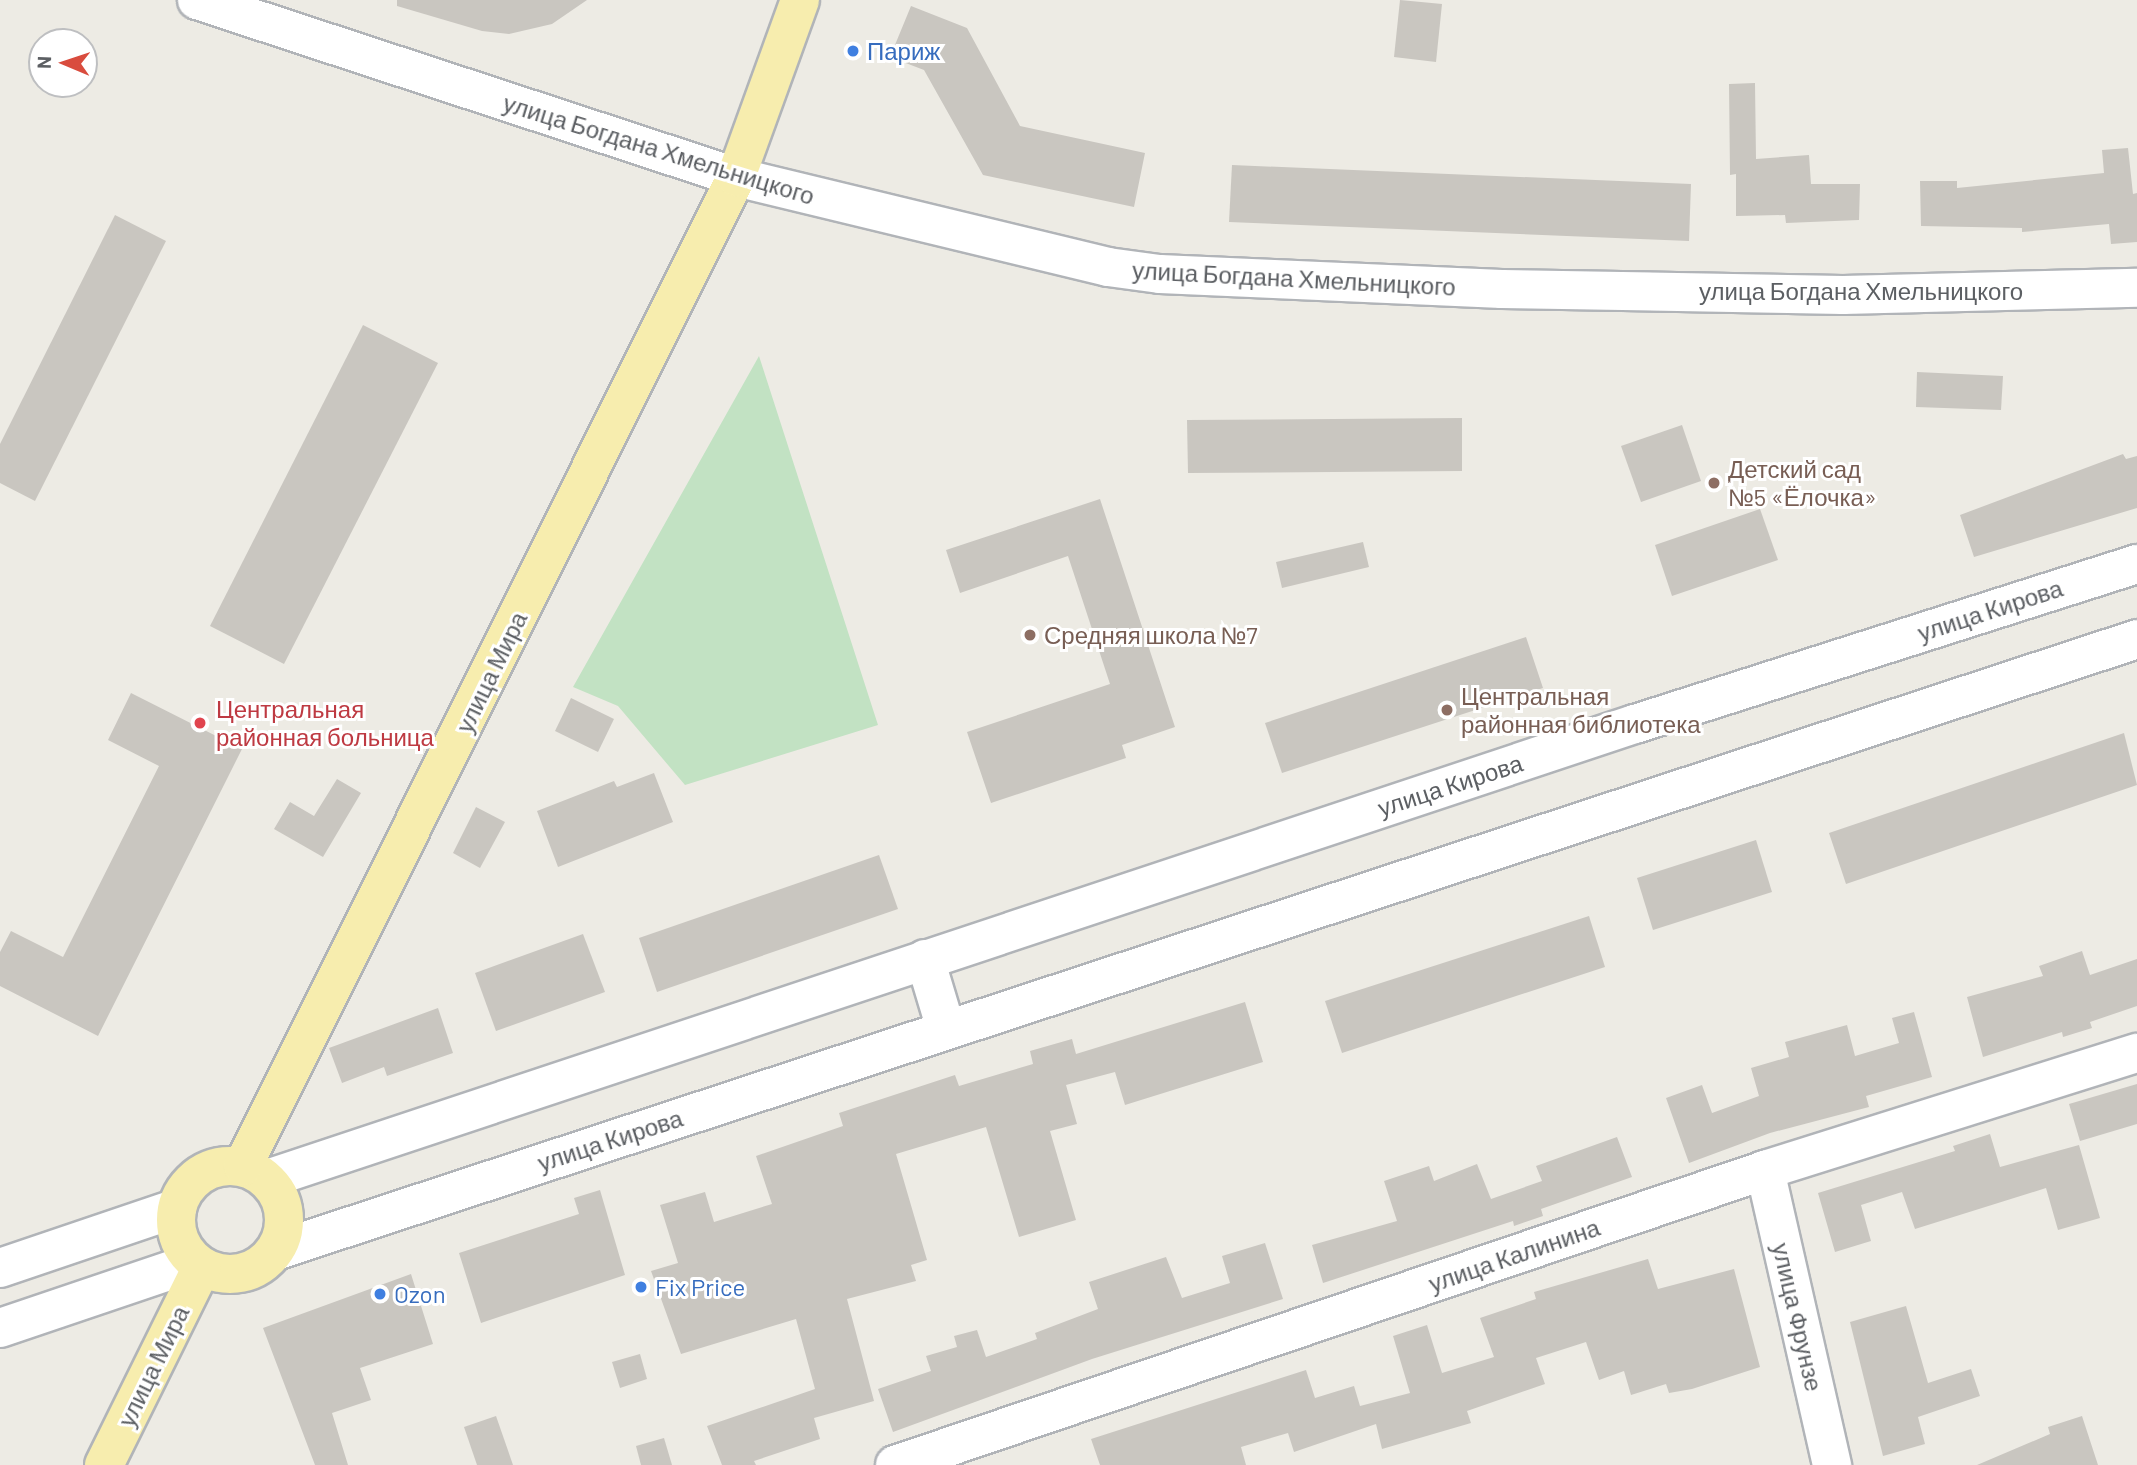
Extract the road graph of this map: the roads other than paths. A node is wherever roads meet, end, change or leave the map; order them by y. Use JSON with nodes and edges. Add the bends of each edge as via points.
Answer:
{"nodes":[{"id":1,"x":197,"y":0,"type":"edge"},
{"id":2,"x":800,"y":0,"type":"edge"},
{"id":3,"x":736,"y":177,"type":"junction"},
{"id":4,"x":2137,"y":288,"type":"edge"},
{"id":5,"x":2137,"y":564,"type":"edge"},
{"id":6,"x":2137,"y":639,"type":"edge"},
{"id":7,"x":925,"y":959,"type":"junction"},
{"id":8,"x":946,"y":1029,"type":"junction"},
{"id":9,"x":2137,"y":1053,"type":"edge"},
{"id":10,"x":1765,"y":1170,"type":"junction"},
{"id":11,"x":255,"y":1173,"type":"junction"},
{"id":12,"x":177,"y":1208,"type":"junction"},
{"id":13,"x":275,"y":1251,"type":"junction"},
{"id":14,"x":198,"y":1264,"type":"junction"},
{"id":15,"x":0,"y":1268,"type":"edge"},
{"id":16,"x":0,"y":1328,"type":"edge"},
{"id":17,"x":104,"y":1465,"type":"edge"},
{"id":18,"x":895,"y":1465,"type":"edge"},
{"id":19,"x":1832,"y":1465,"type":"edge"}],
"edges":[{"from":1,"to":3,"type":"street","name":"улица Богдана Хмельницкого"},
{"from":2,"to":3,"type":"main road","name":"улица Мира"},
{"from":3,"to":4,"type":"street","name":"улица Богдана Хмельницкого","via":[[1108,267],[1160,274],[1502,289],[1843,295]]},
{"from":3,"to":11,"type":"main road","name":"улица Мира"},
{"from":5,"to":7,"type":"street","name":"улица Кирова"},
{"from":6,"to":8,"type":"street","name":"улица Кирова"},
{"from":7,"to":8,"type":"street"},
{"from":7,"to":11,"type":"street","name":"улица Кирова"},
{"from":8,"to":13,"type":"street","name":"улица Кирова"},
{"from":9,"to":10,"type":"street","name":"улица Калинина"},
{"from":10,"to":18,"type":"street","name":"улица Калинина"},
{"from":10,"to":19,"type":"street","name":"улица Фрунзе"},
{"from":11,"to":12,"type":"main road","name":"улица Кирова","via":[[222,1165],[201,1173],[186,1188]]},
{"from":11,"to":13,"type":"main road","via":[[279,1194],[285,1213]]},
{"from":12,"to":14,"type":"main road","via":[[176,1228]]},
{"from":12,"to":15,"type":"street"},
{"from":13,"to":14,"type":"main road","name":"улица Кирова","via":[[260,1266],[241,1273],[221,1274]]},
{"from":14,"to":16,"type":"street","name":"улица Кирова"},
{"from":14,"to":17,"type":"main road","name":"улица Мира"}]}
